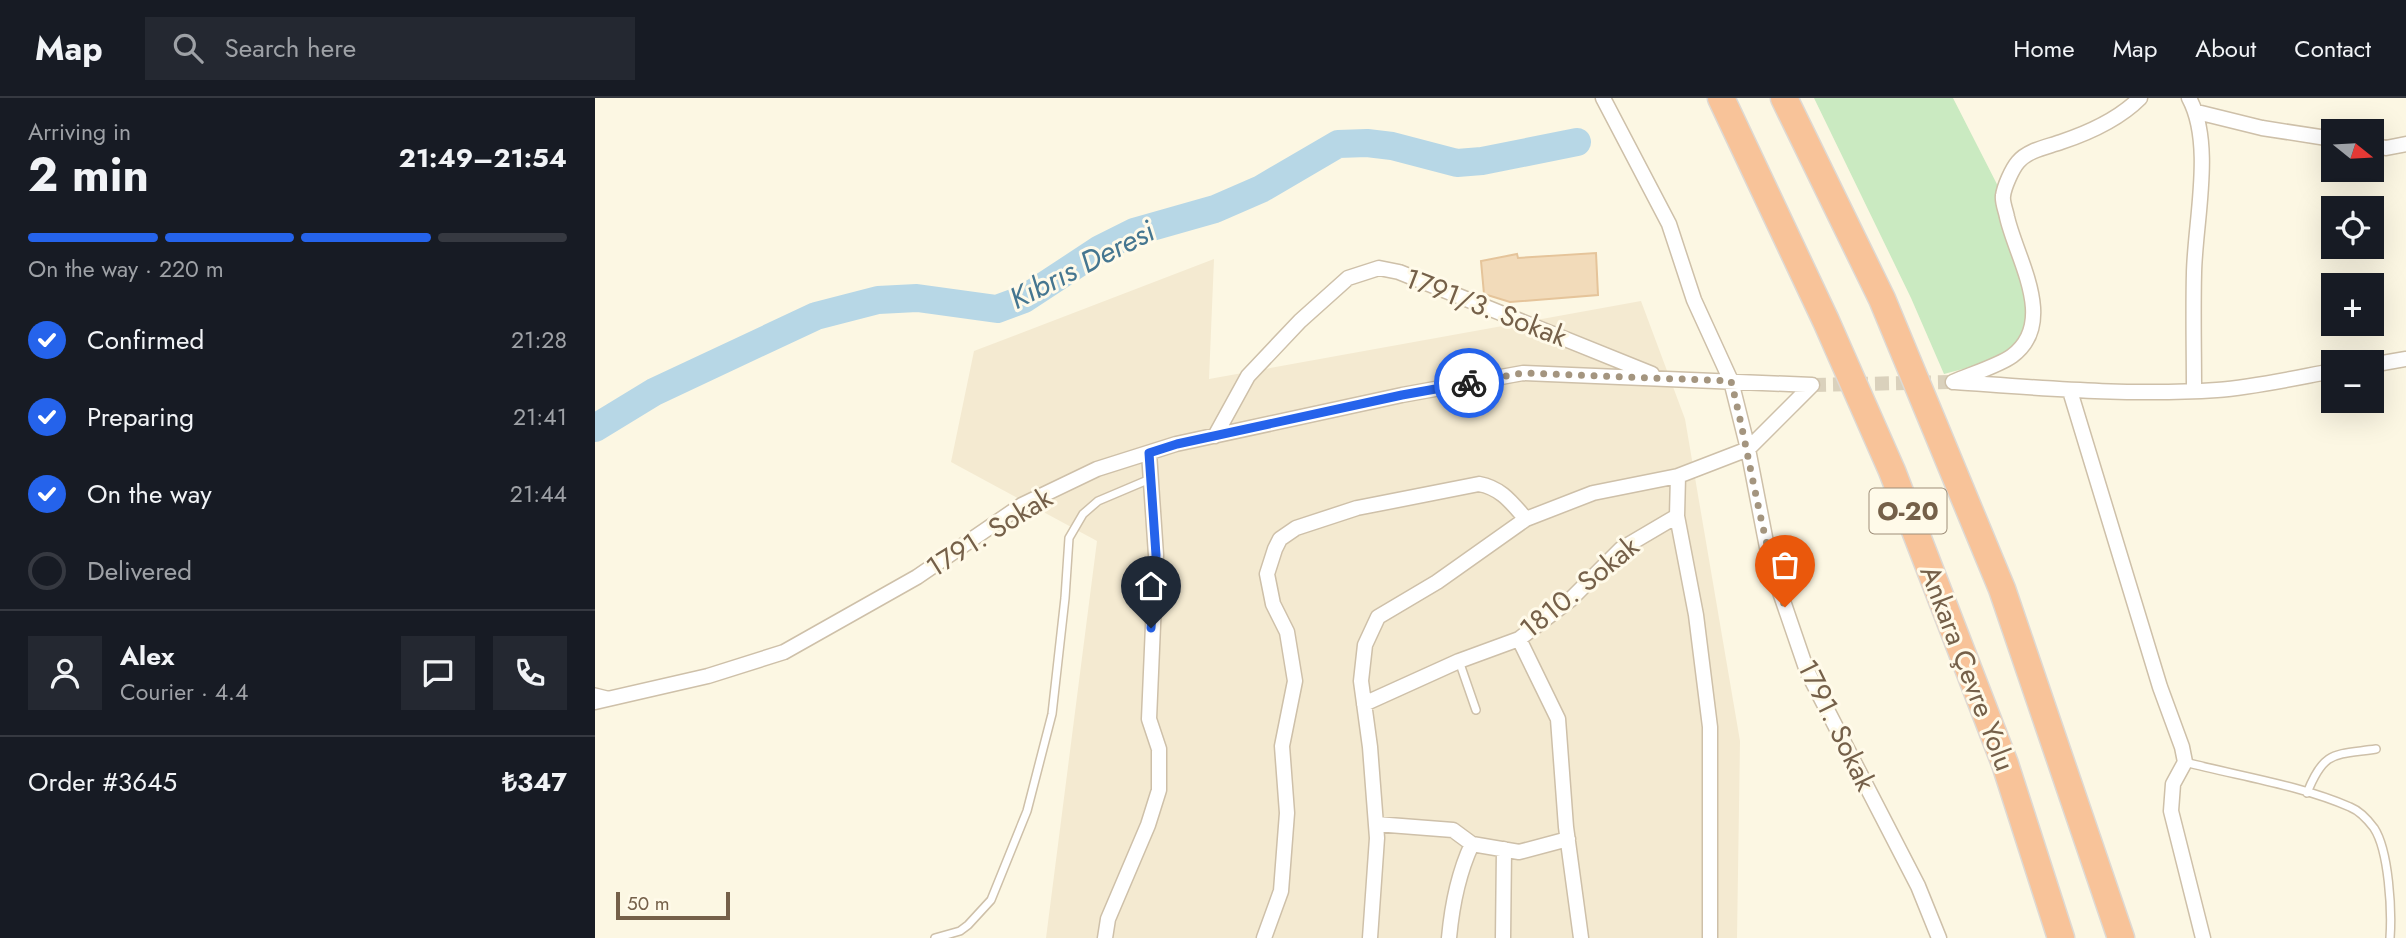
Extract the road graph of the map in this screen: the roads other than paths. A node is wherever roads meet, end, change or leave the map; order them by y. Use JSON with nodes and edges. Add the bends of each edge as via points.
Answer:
{"nodes":[{"id":1,"x":1603,"y":98,"type":"edge"},
{"id":2,"x":1721,"y":98,"type":"edge"},
{"id":3,"x":1784,"y":98,"type":"edge"},
{"id":4,"x":2140,"y":98,"type":"edge"},
{"id":5,"x":2189,"y":98,"type":"edge"},
{"id":6,"x":2197,"y":112,"type":"junction"},
{"id":7,"x":2321,"y":137,"type":"edge"},
{"id":8,"x":2406,"y":144,"type":"edge"},
{"id":9,"x":2384,"y":148,"type":"edge"},
{"id":10,"x":2406,"y":359,"type":"edge"},
{"id":11,"x":2384,"y":363,"type":"edge"},
{"id":12,"x":2321,"y":373,"type":"edge"},
{"id":13,"x":1660,"y":378,"type":"junction"},
{"id":14,"x":1731,"y":381,"type":"junction"},
{"id":15,"x":2070,"y":391,"type":"junction"},
{"id":16,"x":2194,"y":391,"type":"junction"},
{"id":17,"x":1215,"y":436,"type":"junction"},
{"id":18,"x":1748,"y":449,"type":"junction"},
{"id":19,"x":1149,"y":453,"type":"junction"},
{"id":20,"x":1678,"y":476,"type":"junction"},
{"id":21,"x":1151,"y":478,"type":"junction"},
{"id":22,"x":1677,"y":516,"type":"junction"},
{"id":23,"x":1526,"y":519,"type":"junction"},
{"id":24,"x":1519,"y":639,"type":"junction"},
{"id":25,"x":1459,"y":661,"type":"junction"},
{"id":26,"x":595,"y":692,"type":"edge"},
{"id":27,"x":615,"y":698,"type":"junction"},
{"id":28,"x":595,"y":702,"type":"edge"},
{"id":29,"x":1364,"y":704,"type":"junction"},
{"id":30,"x":1476,"y":710,"type":"dead end"},
{"id":31,"x":2376,"y":749,"type":"dead end"},
{"id":32,"x":2185,"y":762,"type":"junction"},
{"id":33,"x":2307,"y":793,"type":"junction"},
{"id":34,"x":1376,"y":824,"type":"junction"},
{"id":35,"x":1568,"y":839,"type":"junction"},
{"id":36,"x":1472,"y":844,"type":"junction"},
{"id":37,"x":1504,"y":849,"type":"junction"},
{"id":38,"x":960,"y":934,"type":"edge"},
{"id":39,"x":935,"y":938,"type":"edge"},
{"id":40,"x":1105,"y":938,"type":"edge"},
{"id":41,"x":1264,"y":938,"type":"edge"},
{"id":42,"x":1370,"y":938,"type":"edge"},
{"id":43,"x":1449,"y":938,"type":"edge"},
{"id":44,"x":1503,"y":938,"type":"edge"},
{"id":45,"x":1581,"y":938,"type":"edge"},
{"id":46,"x":1710,"y":938,"type":"edge"},
{"id":47,"x":1939,"y":938,"type":"edge"},
{"id":48,"x":2061,"y":938,"type":"edge"},
{"id":49,"x":2121,"y":938,"type":"edge"},
{"id":50,"x":2203,"y":938,"type":"edge"},
{"id":51,"x":2390,"y":938,"type":"edge"}],
"edges":[{"from":1,"to":14,"type":"street","via":[[1669,224],[1694,300]]},
{"from":2,"to":48,"type":"highway","name":"Ankara Çevre Yolu","number":"O-20","via":[[1892,471],[2005,764]]},
{"from":3,"to":49,"type":"highway","name":"Ankara Çevre Yolu","number":"O-20","via":[[1882,299],[2003,589]]},
{"from":4,"to":15,"type":"street","via":[[2112,118],[2018,161],[2003,196],[2011,234],[2030,283],[2033,316],[2029,336],[2012,356],[1954,382]]},
{"from":5,"to":6,"type":"street"},
{"from":6,"to":7,"type":"street"},
{"from":6,"to":16,"type":"street","via":[[2201,173],[2194,273]]},
{"from":8,"to":9,"type":"street"},
{"from":10,"to":11,"type":"street"},
{"from":12,"to":16,"type":"street"},
{"from":13,"to":14,"type":"street","name":"1791. Sokak"},
{"from":13,"to":17,"type":"street","name":"1791. Sokak","via":[[1523,373]]},
{"from":13,"to":17,"type":"street","name":"1791/3. Sokak","via":[[1399,272],[1379,268],[1348,278],[1300,321],[1248,376]]},
{"from":14,"to":18,"type":"street","name":"1791. Sokak"},
{"from":14,"to":18,"type":"street","name":"1791. Sokak","via":[[1812,385]]},
{"from":15,"to":16,"type":"street"},
{"from":15,"to":32,"type":"street"},
{"from":17,"to":19,"type":"street","name":"1791. Sokak"},
{"from":18,"to":20,"type":"street"},
{"from":18,"to":47,"type":"street","name":"1791. Sokak","via":[[1770,564],[1807,671],[1918,886]]},
{"from":19,"to":21,"type":"street"},
{"from":19,"to":27,"type":"street","name":"1791. Sokak","via":[[1097,470],[1022,505],[916,578],[784,652]]},
{"from":20,"to":22,"type":"street"},
{"from":20,"to":23,"type":"street","via":[[1593,493]]},
{"from":21,"to":38,"type":"lane","via":[[1098,501],[1083,514],[1069,538],[1052,714],[1037,778],[997,889]]},
{"from":21,"to":40,"type":"street","via":[[1156,555],[1149,719],[1159,749],[1159,790],[1108,919]]},
{"from":22,"to":24,"type":"street","name":"1810. Sokak","via":[[1621,549],[1570,600]]},
{"from":22,"to":46,"type":"street","via":[[1710,727]]},
{"from":23,"to":29,"type":"street","via":[[1378,617],[1365,645],[1360,681]]},
{"from":23,"to":41,"type":"street","via":[[1503,493],[1479,484],[1357,508],[1296,528],[1280,539],[1267,574],[1273,604],[1287,632],[1295,681],[1282,746],[1287,813],[1281,891]]},
{"from":24,"to":25,"type":"street","name":"1810. Sokak"},
{"from":24,"to":35,"type":"street","via":[[1558,719]]},
{"from":25,"to":29,"type":"street","name":"1810. Sokak"},
{"from":25,"to":30,"type":"lane"},
{"from":26,"to":27,"type":"lane"},
{"from":27,"to":28,"type":"street","name":"1791. Sokak"},
{"from":29,"to":34,"type":"street"},
{"from":31,"to":33,"type":"lane","via":[[2329,758],[2316,769]]},
{"from":32,"to":33,"type":"lane"},
{"from":32,"to":50,"type":"street","via":[[2173,784],[2171,811]]},
{"from":33,"to":51,"type":"lane","via":[[2352,808],[2378,834],[2384,853]]},
{"from":34,"to":36,"type":"street","via":[[1453,830]]},
{"from":34,"to":42,"type":"street"},
{"from":35,"to":37,"type":"street","via":[[1519,852]]},
{"from":35,"to":45,"type":"street"},
{"from":36,"to":37,"type":"street"},
{"from":36,"to":43,"type":"street","via":[[1462,865]]},
{"from":37,"to":44,"type":"street"},
{"from":38,"to":39,"type":"lane"}]}
